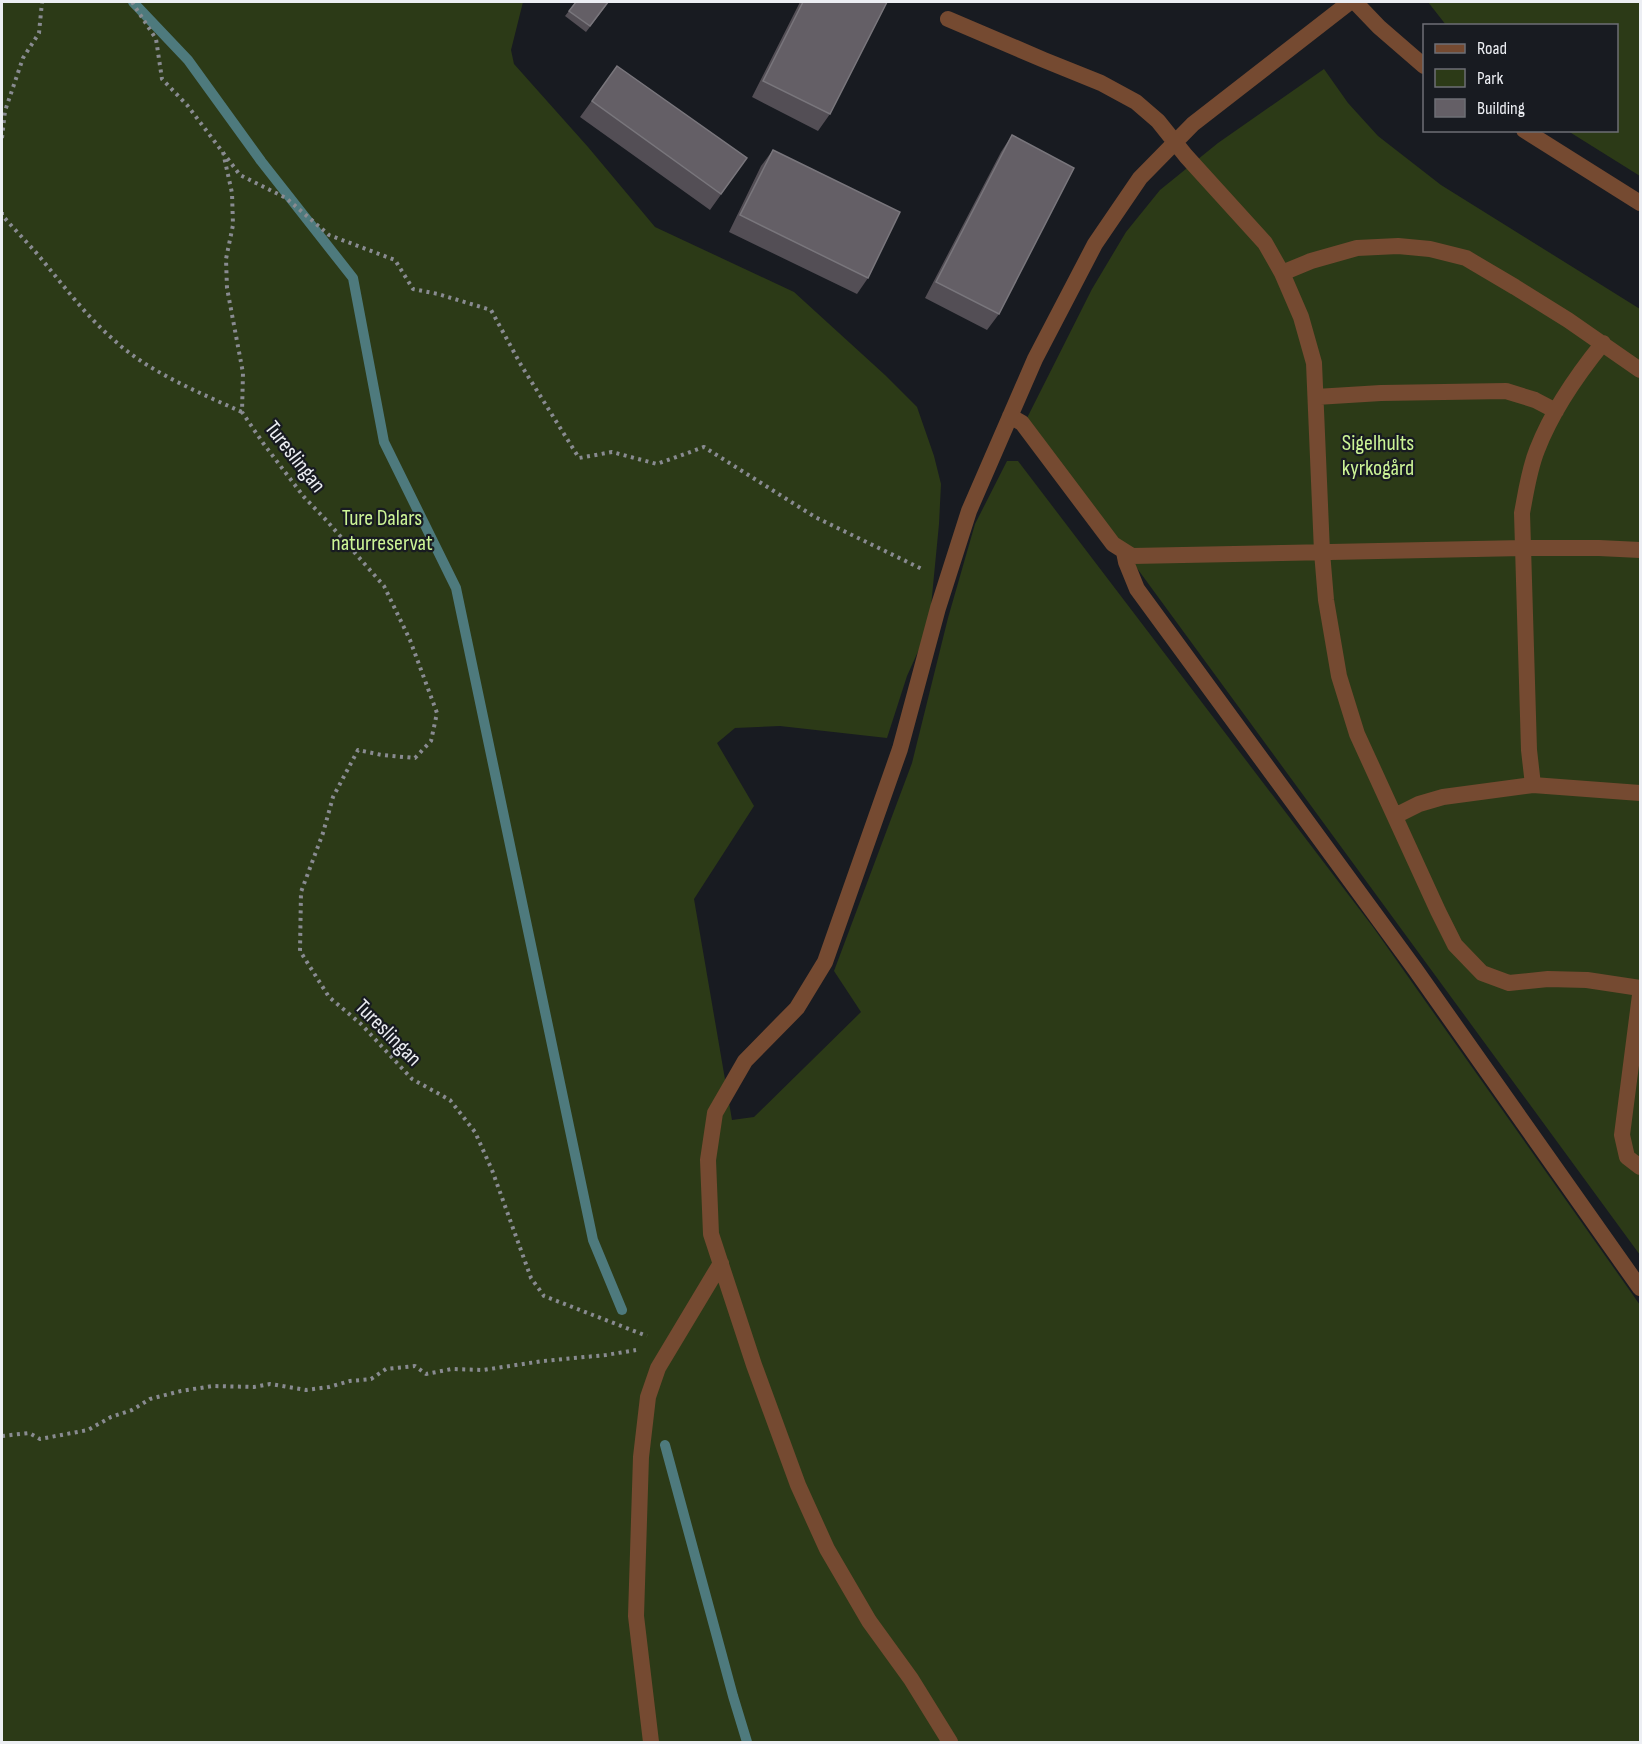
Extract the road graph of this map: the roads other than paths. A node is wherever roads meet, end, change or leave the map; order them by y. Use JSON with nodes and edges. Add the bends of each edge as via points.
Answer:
{"nodes":[{"id":1,"x":1350,"y":2,"type":"edge"},
{"id":2,"x":1354,"y":2,"type":"edge"},
{"id":3,"x":948,"y":19,"type":"dead end"},
{"id":4,"x":1423,"y":64,"type":"edge"},
{"id":5,"x":1527,"y":132,"type":"edge"},
{"id":6,"x":1174,"y":141,"type":"junction"},
{"id":7,"x":1641,"y":203,"type":"edge"},
{"id":8,"x":1282,"y":273,"type":"junction"},
{"id":9,"x":1603,"y":344,"type":"junction"},
{"id":10,"x":1641,"y":370,"type":"edge"},
{"id":11,"x":1316,"y":397,"type":"junction"},
{"id":12,"x":1556,"y":411,"type":"junction"},
{"id":13,"x":1010,"y":416,"type":"junction"},
{"id":14,"x":1523,"y":548,"type":"junction"},
{"id":15,"x":1641,"y":550,"type":"edge"},
{"id":16,"x":1124,"y":552,"type":"junction"},
{"id":17,"x":1322,"y":552,"type":"junction"},
{"id":18,"x":1533,"y":785,"type":"junction"},
{"id":19,"x":1641,"y":793,"type":"edge"},
{"id":20,"x":1395,"y":816,"type":"junction"},
{"id":21,"x":1641,"y":988,"type":"edge"},
{"id":22,"x":1641,"y":995,"type":"edge"},
{"id":23,"x":1641,"y":1167,"type":"edge"},
{"id":24,"x":721,"y":1263,"type":"junction"},
{"id":25,"x":1641,"y":1288,"type":"edge"},
{"id":26,"x":651,"y":1743,"type":"edge"},
{"id":27,"x":950,"y":1743,"type":"edge"}],
"edges":[{"from":1,"to":6,"type":"street"},
{"from":2,"to":4,"type":"street"},
{"from":3,"to":6,"type":"street","via":[[1101,83],[1136,102]]},
{"from":5,"to":7,"type":"street"},
{"from":6,"to":8,"type":"street","via":[[1265,243]]},
{"from":6,"to":13,"type":"street","via":[[1140,178],[1095,244]]},
{"from":8,"to":9,"type":"street","via":[[1357,248],[1430,249],[1466,258]]},
{"from":8,"to":11,"type":"street","via":[[1301,317],[1314,363]]},
{"from":9,"to":10,"type":"street"},
{"from":9,"to":12,"type":"street"},
{"from":11,"to":12,"type":"street","via":[[1506,391]]},
{"from":11,"to":17,"type":"street"},
{"from":12,"to":14,"type":"street","via":[[1529,477],[1522,513]]},
{"from":13,"to":16,"type":"street","via":[[1022,423],[1113,544]]},
{"from":13,"to":24,"type":"street","via":[[969,511],[900,750],[825,962],[797,1008],[745,1061],[715,1113],[708,1160],[711,1234]]},
{"from":14,"to":15,"type":"street"},
{"from":14,"to":17,"type":"street"},
{"from":14,"to":18,"type":"street"},
{"from":16,"to":17,"type":"street"},
{"from":16,"to":25,"type":"street","via":[[1137,589],[1415,969]]},
{"from":17,"to":20,"type":"street","via":[[1340,676],[1357,734]]},
{"from":18,"to":19,"type":"street"},
{"from":18,"to":20,"type":"street","via":[[1443,797]]},
{"from":20,"to":21,"type":"street","via":[[1455,945],[1482,973],[1509,983],[1587,980]]},
{"from":22,"to":23,"type":"street","via":[[1622,1135],[1627,1157]]},
{"from":24,"to":26,"type":"street","via":[[658,1368],[648,1397],[641,1457],[636,1616]]},
{"from":24,"to":27,"type":"street","via":[[798,1485],[827,1549],[869,1621]]}]}
